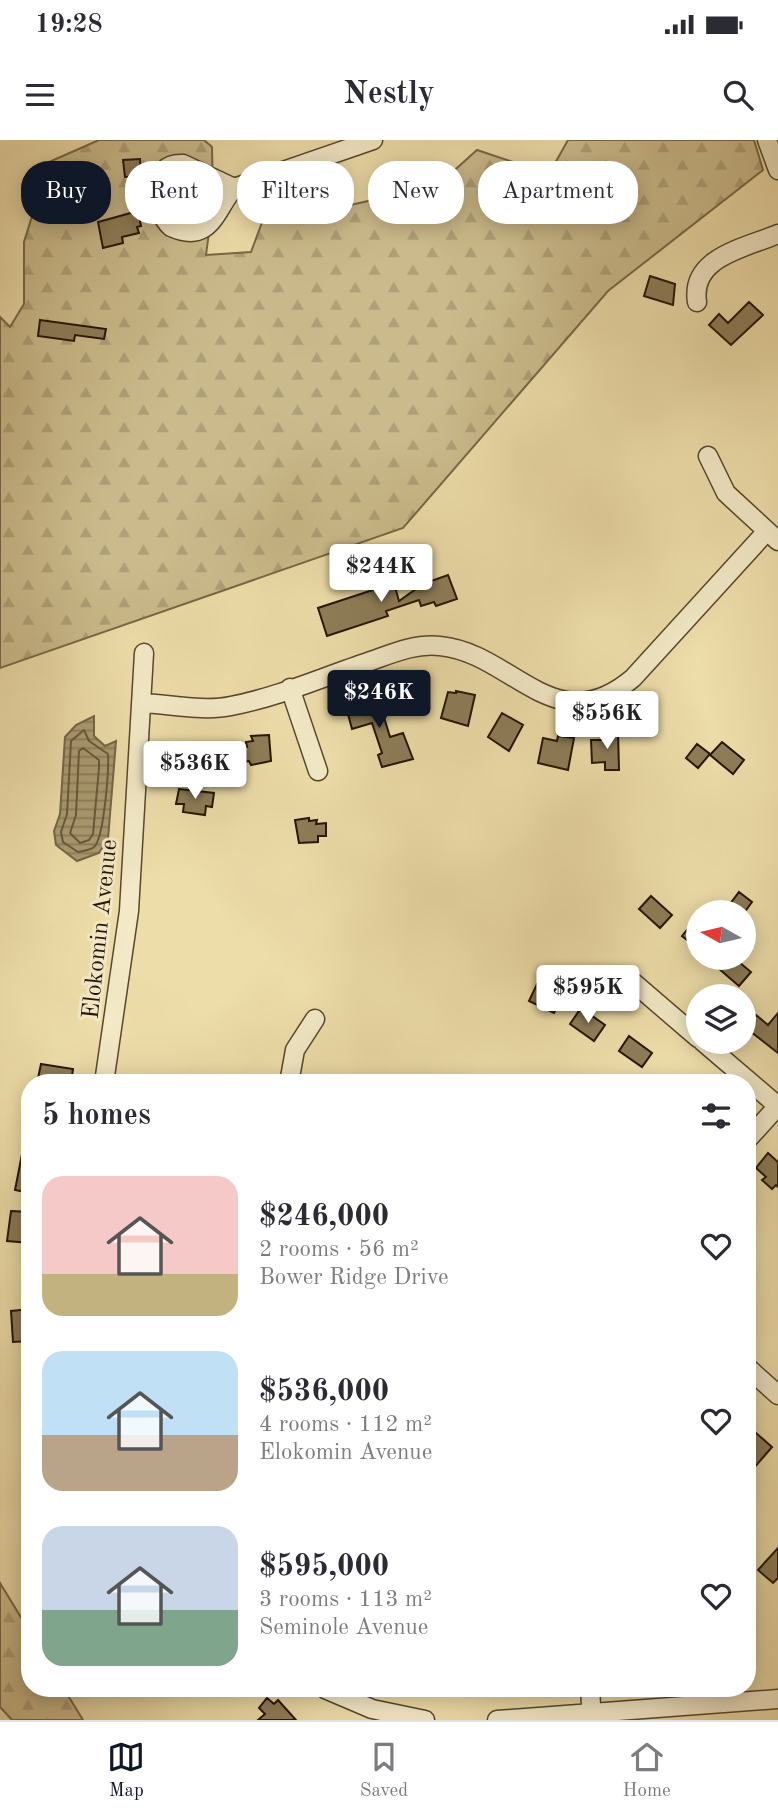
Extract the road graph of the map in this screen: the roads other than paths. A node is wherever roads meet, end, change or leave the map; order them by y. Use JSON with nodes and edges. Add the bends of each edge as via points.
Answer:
{"nodes":[{"id":1,"x":373,"y":140,"type":"edge"},
{"id":2,"x":767,"y":140,"type":"edge"},
{"id":3,"x":778,"y":170,"type":"edge"},
{"id":4,"x":234,"y":188,"type":"junction"},
{"id":5,"x":778,"y":234,"type":"edge"},
{"id":6,"x":697,"y":302,"type":"dead end"},
{"id":7,"x":708,"y":456,"type":"dead end"},
{"id":8,"x":773,"y":536,"type":"edge"},
{"id":9,"x":144,"y":653,"type":"dead end"},
{"id":10,"x":290,"y":688,"type":"junction"},
{"id":11,"x":141,"y":703,"type":"junction"},
{"id":12,"x":318,"y":771,"type":"dead end"},
{"id":13,"x":634,"y":983,"type":"dead end"},
{"id":14,"x":314,"y":1019,"type":"dead end"},
{"id":15,"x":686,"y":1028,"type":"edge"},
{"id":16,"x":717,"y":1054,"type":"edge"},
{"id":17,"x":108,"y":1074,"type":"edge"},
{"id":18,"x":291,"y":1074,"type":"edge"},
{"id":19,"x":741,"y":1074,"type":"edge"},
{"id":20,"x":756,"y":1087,"type":"edge"},
{"id":21,"x":778,"y":1106,"type":"edge"},
{"id":22,"x":756,"y":1130,"type":"edge"},
{"id":23,"x":756,"y":1375,"type":"edge"},
{"id":24,"x":778,"y":1395,"type":"edge"},
{"id":25,"x":344,"y":1697,"type":"edge"},
{"id":26,"x":591,"y":1697,"type":"edge"},
{"id":27,"x":778,"y":1699,"type":"edge"},
{"id":28,"x":689,"y":1713,"type":"edge"},
{"id":29,"x":664,"y":1714,"type":"edge"},
{"id":30,"x":592,"y":1716,"type":"edge"},
{"id":31,"x":425,"y":1720,"type":"edge"},
{"id":32,"x":497,"y":1720,"type":"edge"}],
"edges":[{"from":1,"to":4,"type":"street"},
{"from":2,"to":3,"type":"street"},
{"from":4,"to":4,"type":"street","via":[[213,222],[192,232],[171,227],[156,200],[160,175],[177,164]]},
{"from":5,"to":6,"type":"street","via":[[709,263],[697,281]]},
{"from":7,"to":8,"type":"street","via":[[726,493]]},
{"from":8,"to":10,"type":"street","via":[[633,678],[608,695],[557,700],[467,653],[438,645],[406,649]]},
{"from":9,"to":11,"type":"street","name":"Elokomin Avenue"},
{"from":10,"to":11,"type":"street","via":[[228,707]]},
{"from":10,"to":12,"type":"street"},
{"from":11,"to":17,"type":"street","name":"Elokomin Avenue","via":[[129,912]]},
{"from":13,"to":15,"type":"street"},
{"from":14,"to":18,"type":"street","via":[[295,1050]]},
{"from":16,"to":19,"type":"street"},
{"from":20,"to":21,"type":"street"},
{"from":21,"to":22,"type":"street"},
{"from":23,"to":24,"type":"street"},
{"from":25,"to":31,"type":"street","via":[[372,1709]]},
{"from":26,"to":30,"type":"street"},
{"from":27,"to":28,"type":"street"},
{"from":28,"to":29,"type":"street"},
{"from":29,"to":30,"type":"street"},
{"from":30,"to":32,"type":"street"}]}
